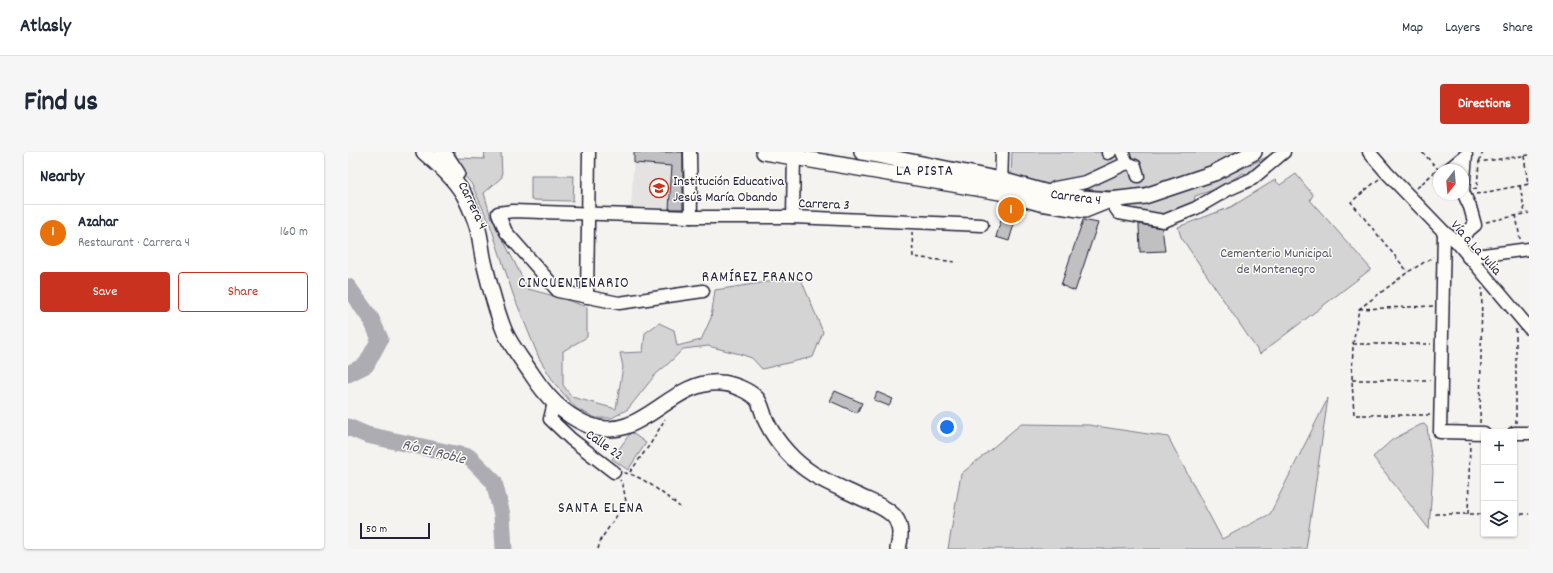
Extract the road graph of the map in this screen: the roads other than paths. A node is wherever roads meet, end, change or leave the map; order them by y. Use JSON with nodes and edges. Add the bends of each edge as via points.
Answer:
{"nodes":[{"id":1,"x":424,"y":152,"type":"edge"},
{"id":2,"x":431,"y":152,"type":"edge"},
{"id":3,"x":589,"y":152,"type":"edge"},
{"id":4,"x":690,"y":152,"type":"edge"},
{"id":5,"x":764,"y":152,"type":"edge"},
{"id":6,"x":862,"y":152,"type":"edge"},
{"id":7,"x":1002,"y":152,"type":"edge"},
{"id":8,"x":1122,"y":152,"type":"edge"},
{"id":9,"x":1254,"y":152,"type":"edge"},
{"id":10,"x":1284,"y":152,"type":"edge"},
{"id":11,"x":1369,"y":152,"type":"edge"},
{"id":12,"x":794,"y":154,"type":"edge"},
{"id":13,"x":897,"y":155,"type":"edge"},
{"id":14,"x":441,"y":159,"type":"edge"},
{"id":15,"x":1127,"y":163,"type":"junction"},
{"id":16,"x":1452,"y":164,"type":"edge"},
{"id":17,"x":1466,"y":164,"type":"edge"},
{"id":18,"x":896,"y":173,"type":"junction"},
{"id":19,"x":1138,"y":176,"type":"dead end"},
{"id":20,"x":1001,"y":186,"type":"junction"},
{"id":21,"x":1048,"y":193,"type":"junction"},
{"id":22,"x":1110,"y":200,"type":"junction"},
{"id":23,"x":1467,"y":200,"type":"edge"},
{"id":24,"x":587,"y":214,"type":"junction"},
{"id":25,"x":690,"y":217,"type":"junction"},
{"id":26,"x":793,"y":217,"type":"junction"},
{"id":27,"x":982,"y":225,"type":"dead end"},
{"id":28,"x":1444,"y":232,"type":"junction"},
{"id":29,"x":1456,"y":241,"type":"junction"},
{"id":30,"x":1525,"y":249,"type":"edge"},
{"id":31,"x":1468,"y":257,"type":"junction"},
{"id":32,"x":703,"y":291,"type":"dead end"},
{"id":33,"x":587,"y":297,"type":"junction"},
{"id":34,"x":1529,"y":328,"type":"edge"},
{"id":35,"x":554,"y":403,"type":"junction"},
{"id":36,"x":1478,"y":432,"type":"edge"},
{"id":37,"x":1517,"y":433,"type":"edge"},
{"id":38,"x":1529,"y":433,"type":"edge"},
{"id":39,"x":614,"y":472,"type":"road end"},
{"id":40,"x":898,"y":549,"type":"edge"}],
"edges":[{"from":1,"to":14,"type":"main road","name":"Carrera 4"},
{"from":2,"to":14,"type":"street"},
{"from":3,"to":24,"type":"street"},
{"from":4,"to":25,"type":"street"},
{"from":5,"to":12,"type":"main road","name":"Carrera 4"},
{"from":6,"to":13,"type":"main road","name":"Carrera 4"},
{"from":7,"to":20,"type":"street"},
{"from":8,"to":15,"type":"street"},
{"from":9,"to":22,"type":"main road","via":[[1207,176],[1145,196]]},
{"from":10,"to":22,"type":"street","via":[[1252,179],[1196,208],[1164,221],[1119,213]]},
{"from":11,"to":28,"type":"street","name":"Vía a La Julia"},
{"from":12,"to":18,"type":"main road","name":"Carrera 4"},
{"from":12,"to":26,"type":"street"},
{"from":13,"to":18,"type":"street"},
{"from":13,"to":20,"type":"main road","name":"Carrera 4"},
{"from":14,"to":35,"type":"main road","name":"Carrera 4","via":[[472,195],[485,224],[489,239],[484,263],[504,332],[536,381]]},
{"from":15,"to":19,"type":"street","via":[[1135,166]]},
{"from":15,"to":21,"type":"street","via":[[1086,182],[1055,188]]},
{"from":16,"to":17,"type":"street","via":[[1466,155]]},
{"from":18,"to":20,"type":"main road","name":"Carrera 4"},
{"from":20,"to":21,"type":"main road","name":"Carrera 4"},
{"from":20,"to":22,"type":"main road","name":"Carrera 4","via":[[1040,202],[1085,210]]},
{"from":21,"to":22,"type":"main road","name":"Carrera 4"},
{"from":23,"to":29,"type":"street","via":[[1475,225]]},
{"from":24,"to":25,"type":"street","name":"Carrera 3"},
{"from":24,"to":33,"type":"street"},
{"from":24,"to":33,"type":"street","name":"Carrera 3","via":[[513,211],[498,213],[506,232],[558,290]]},
{"from":25,"to":26,"type":"street","name":"Carrera 3"},
{"from":26,"to":27,"type":"street","name":"Carrera 3"},
{"from":28,"to":29,"type":"street","name":"Vía a La Julia"},
{"from":28,"to":36,"type":"street","via":[[1440,432]]},
{"from":29,"to":31,"type":"street","name":"Vía a La Julia"},
{"from":30,"to":31,"type":"street"},
{"from":31,"to":34,"type":"street","name":"Vía a La Julia"},
{"from":32,"to":33,"type":"street","via":[[619,303]]},
{"from":35,"to":39,"type":"street","name":"Calle 22","via":[[550,419],[571,439]]},
{"from":35,"to":40,"type":"main road","via":[[568,416],[590,426],[619,428],[638,422],[686,390],[720,382],[738,387],[757,399],[768,424],[789,455],[813,474],[886,508],[895,517],[900,529]]},
{"from":37,"to":38,"type":"street"}]}
